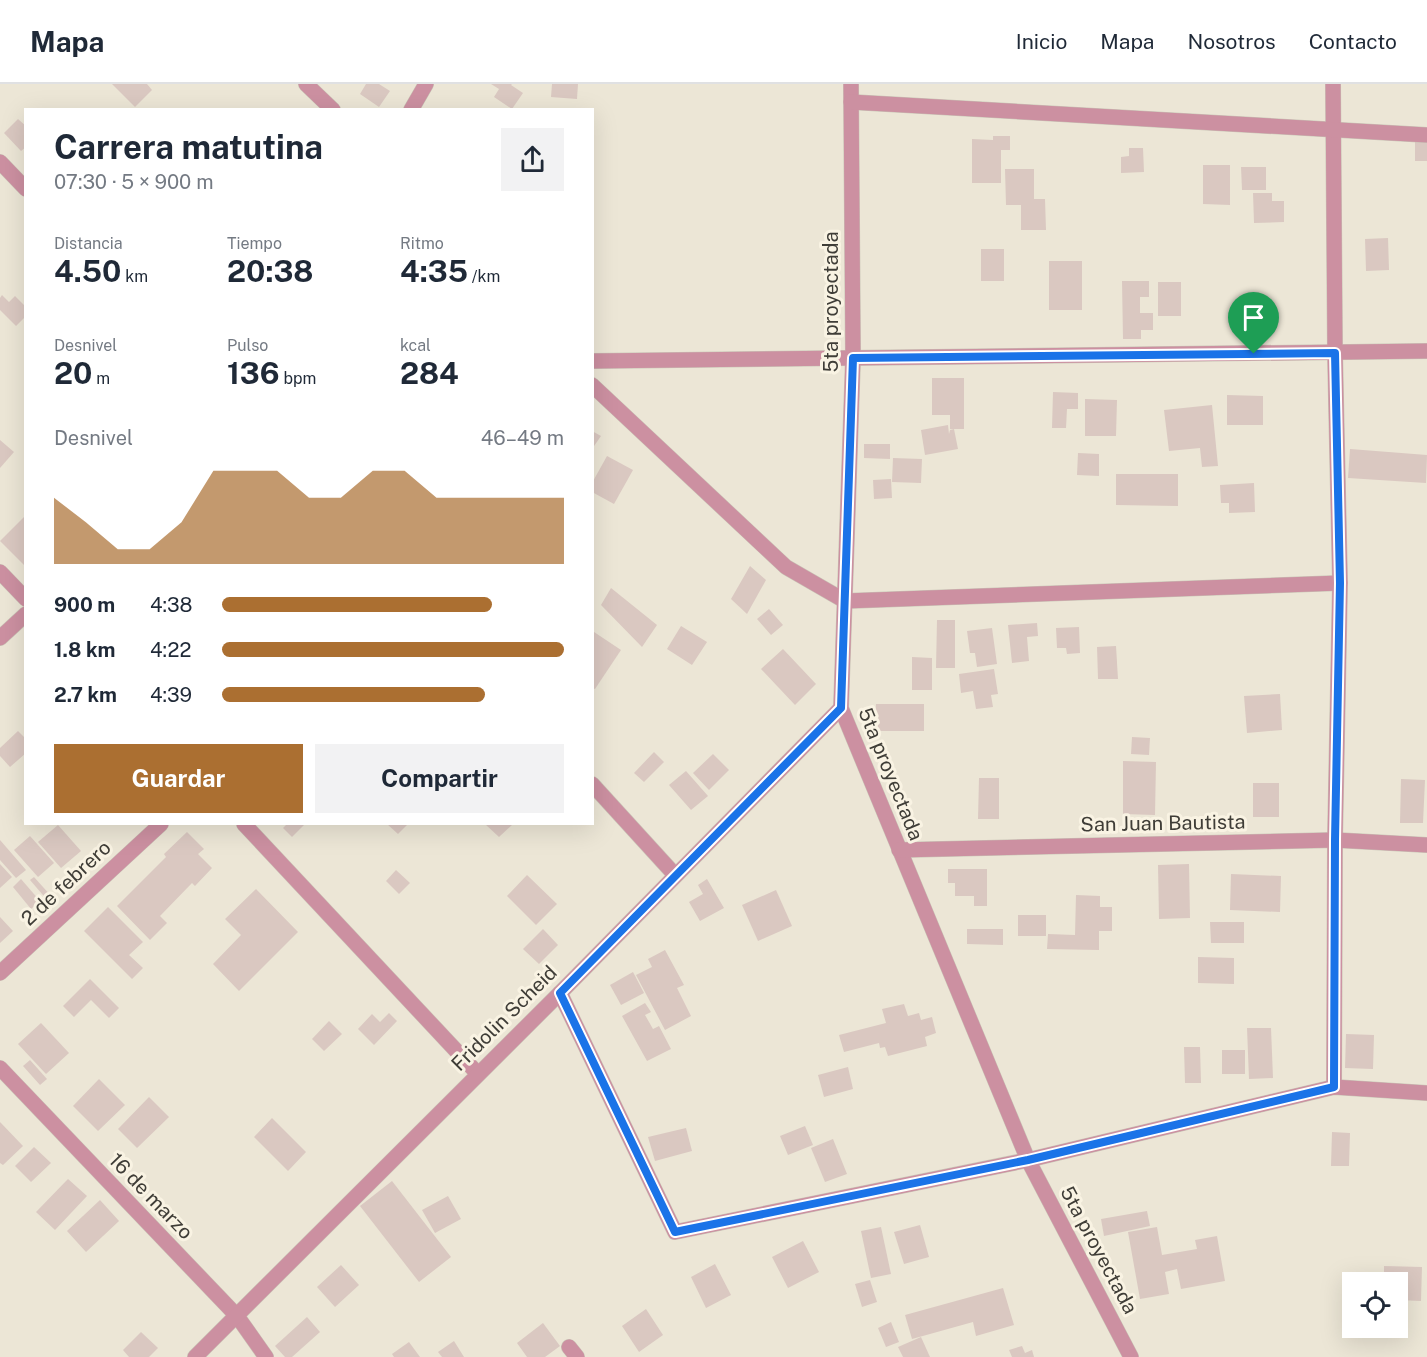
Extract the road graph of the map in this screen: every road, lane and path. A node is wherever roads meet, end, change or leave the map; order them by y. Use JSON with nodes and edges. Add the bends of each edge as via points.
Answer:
{"nodes":[{"id":1,"x":306,"y":84,"type":"edge"},
{"id":2,"x":426,"y":84,"type":"edge"},
{"id":3,"x":851,"y":84,"type":"edge"},
{"id":4,"x":1333,"y":84,"type":"edge"},
{"id":5,"x":851,"y":102,"type":"junction"},
{"id":6,"x":331,"y":108,"type":"edge"},
{"id":7,"x":412,"y":108,"type":"edge"},
{"id":8,"x":1332,"y":130,"type":"junction"},
{"id":9,"x":1427,"y":135,"type":"edge"},
{"id":10,"x":0,"y":162,"type":"edge"},
{"id":11,"x":24,"y":187,"type":"edge"},
{"id":12,"x":1427,"y":351,"type":"edge"},
{"id":13,"x":1335,"y":353,"type":"junction"},
{"id":14,"x":853,"y":358,"type":"junction"},
{"id":15,"x":594,"y":361,"type":"edge"},
{"id":16,"x":594,"y":387,"type":"edge"},
{"id":17,"x":0,"y":572,"type":"edge"},
{"id":18,"x":1340,"y":583,"type":"junction"},
{"id":19,"x":24,"y":597,"type":"edge"},
{"id":20,"x":846,"y":601,"type":"junction"},
{"id":21,"x":24,"y":616,"type":"edge"},
{"id":22,"x":0,"y":638,"type":"edge"},
{"id":23,"x":841,"y":708,"type":"junction"},
{"id":24,"x":594,"y":785,"type":"edge"},
{"id":25,"x":160,"y":825,"type":"edge"},
{"id":26,"x":245,"y":825,"type":"edge"},
{"id":27,"x":1335,"y":840,"type":"junction"},
{"id":28,"x":1427,"y":845,"type":"edge"},
{"id":29,"x":900,"y":850,"type":"junction"},
{"id":30,"x":675,"y":875,"type":"junction"},
{"id":31,"x":0,"y":973,"type":"edge"},
{"id":32,"x":560,"y":993,"type":"junction"},
{"id":33,"x":0,"y":1068,"type":"edge"},
{"id":34,"x":477,"y":1074,"type":"junction"},
{"id":35,"x":1334,"y":1087,"type":"junction"},
{"id":36,"x":1427,"y":1093,"type":"edge"},
{"id":37,"x":1028,"y":1160,"type":"junction"},
{"id":38,"x":237,"y":1316,"type":"junction"},
{"id":39,"x":195,"y":1357,"type":"edge"},
{"id":40,"x":266,"y":1357,"type":"edge"},
{"id":41,"x":1131,"y":1357,"type":"edge"}],
"edges":[{"from":1,"to":6,"type":"street"},
{"from":2,"to":7,"type":"street"},
{"from":3,"to":5,"type":"street","name":"5ta proyectada"},
{"from":4,"to":8,"type":"street"},
{"from":5,"to":8,"type":"street"},
{"from":5,"to":14,"type":"street","name":"5ta proyectada"},
{"from":8,"to":9,"type":"street"},
{"from":8,"to":13,"type":"street"},
{"from":10,"to":11,"type":"street"},
{"from":12,"to":13,"type":"street"},
{"from":13,"to":14,"type":"street"},
{"from":13,"to":18,"type":"street"},
{"from":14,"to":15,"type":"street"},
{"from":14,"to":20,"type":"street","name":"5ta proyectada"},
{"from":16,"to":20,"type":"street","via":[[786,567]]},
{"from":17,"to":19,"type":"street"},
{"from":18,"to":20,"type":"street"},
{"from":18,"to":27,"type":"street"},
{"from":20,"to":23,"type":"street","name":"5ta proyectada"},
{"from":21,"to":22,"type":"street"},
{"from":23,"to":29,"type":"street","name":"5ta proyectada"},
{"from":23,"to":30,"type":"street","name":"Fridolin Scheid"},
{"from":24,"to":30,"type":"street"},
{"from":25,"to":31,"type":"street","name":"2 de febrero"},
{"from":26,"to":34,"type":"street"},
{"from":27,"to":28,"type":"street","name":"San Juan Bautista"},
{"from":27,"to":29,"type":"street","name":"San Juan Bautista"},
{"from":27,"to":35,"type":"street"},
{"from":29,"to":37,"type":"street","name":"5ta proyectada"},
{"from":30,"to":32,"type":"street","name":"Fridolin Scheid"},
{"from":32,"to":34,"type":"street","name":"Fridolin Scheid"},
{"from":32,"to":37,"type":"street","via":[[675,1232]]},
{"from":33,"to":38,"type":"street","name":"16 de marzo"},
{"from":34,"to":38,"type":"street","name":"Fridolin Scheid"},
{"from":35,"to":36,"type":"street"},
{"from":35,"to":37,"type":"street"},
{"from":37,"to":41,"type":"street","name":"5ta proyectada"},
{"from":38,"to":39,"type":"street","name":"Fridolin Scheid"},
{"from":38,"to":40,"type":"street","name":"16 de marzo"}]}
